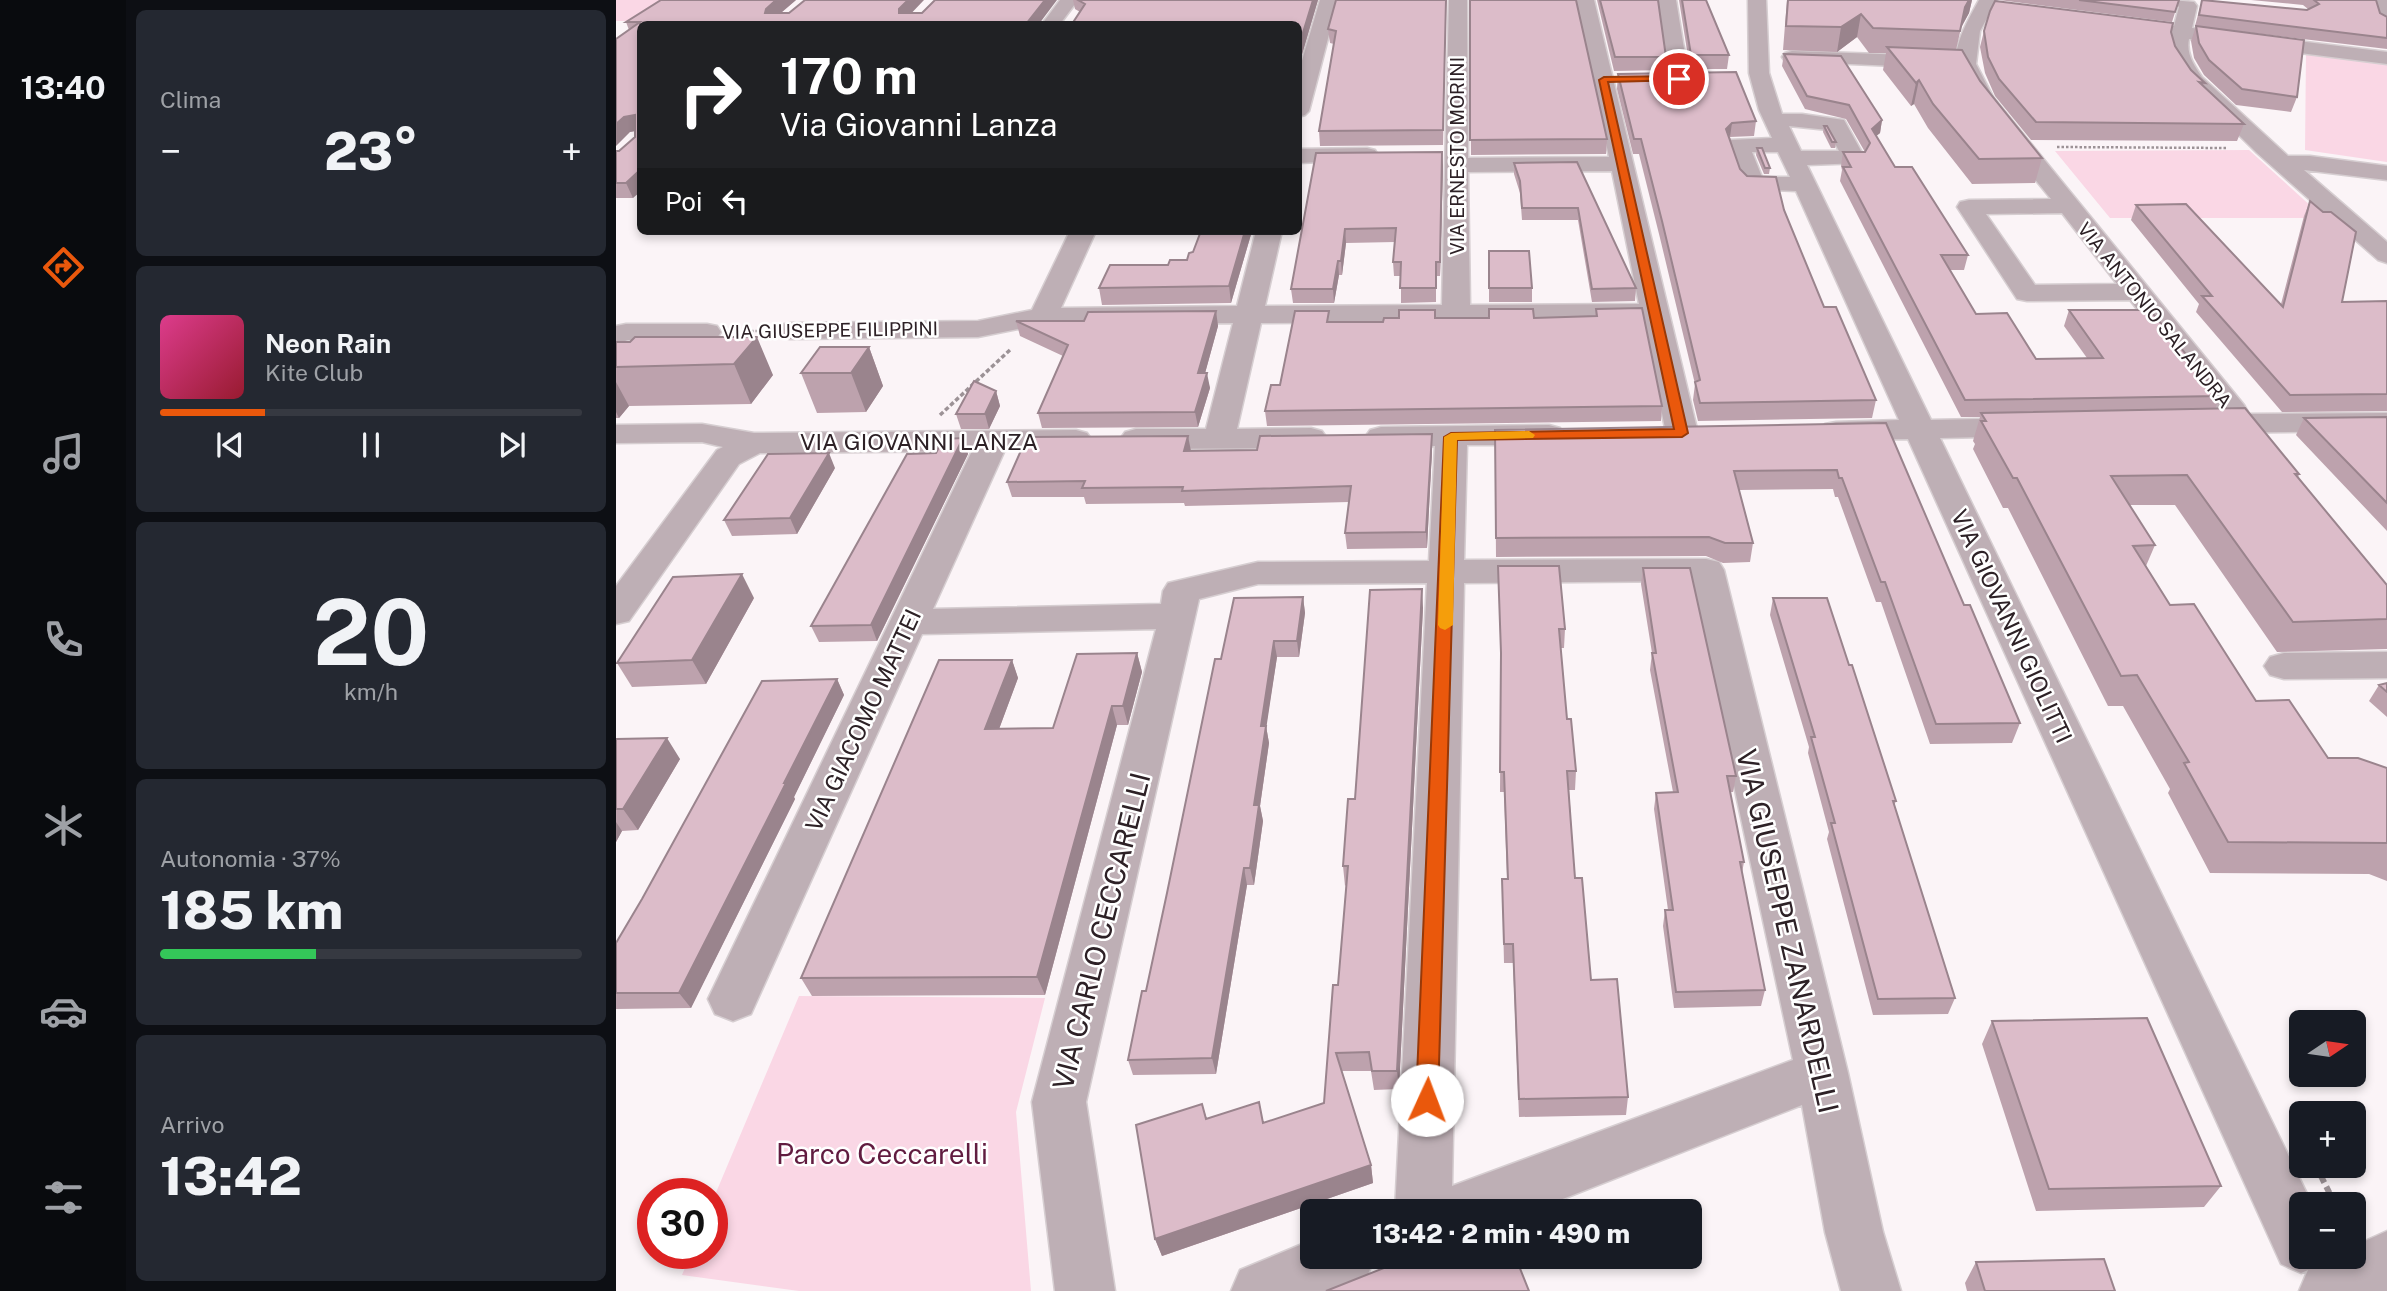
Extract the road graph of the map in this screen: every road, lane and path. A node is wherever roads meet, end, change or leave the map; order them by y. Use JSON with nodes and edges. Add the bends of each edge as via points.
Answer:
{"nodes":[{"id":1,"x":1069,"y":0,"type":"edge"},
{"id":2,"x":1329,"y":0,"type":"edge"},
{"id":3,"x":1458,"y":0,"type":"edge"},
{"id":4,"x":1585,"y":0,"type":"edge"},
{"id":5,"x":1667,"y":0,"type":"edge"},
{"id":6,"x":1757,"y":0,"type":"edge"},
{"id":7,"x":1769,"y":0,"type":"edge"},
{"id":8,"x":2181,"y":1,"type":"edge"},
{"id":9,"x":2202,"y":1,"type":"edge"},
{"id":10,"x":1980,"y":4,"type":"edge"},
{"id":11,"x":2010,"y":10,"type":"edge"},
{"id":12,"x":1053,"y":21,"type":"edge"},
{"id":13,"x":2102,"y":22,"type":"edge"},
{"id":14,"x":2182,"y":32,"type":"junction"},
{"id":15,"x":2387,"y":58,"type":"edge"},
{"id":16,"x":1305,"y":61,"type":"edge"},
{"id":17,"x":1966,"y":64,"type":"junction"},
{"id":18,"x":1759,"y":67,"type":"junction"},
{"id":19,"x":1733,"y":78,"type":"edge"},
{"id":20,"x":1629,"y":79,"type":"edge"},
{"id":21,"x":1654,"y":79,"type":"edge"},
{"id":22,"x":1604,"y":80,"type":"junction"},
{"id":23,"x":1302,"y":82,"type":"edge"},
{"id":24,"x":1775,"y":120,"type":"junction"},
{"id":25,"x":2021,"y":147,"type":"junction"},
{"id":26,"x":1789,"y":151,"type":"junction"},
{"id":27,"x":1391,"y":155,"type":"edge"},
{"id":28,"x":1430,"y":155,"type":"edge"},
{"id":29,"x":2274,"y":155,"type":"junction"},
{"id":30,"x":1302,"y":156,"type":"edge"},
{"id":31,"x":1457,"y":160,"type":"junction"},
{"id":32,"x":1622,"y":164,"type":"junction"},
{"id":33,"x":2387,"y":173,"type":"edge"},
{"id":34,"x":1804,"y":184,"type":"junction"},
{"id":35,"x":2068,"y":206,"type":"junction"},
{"id":36,"x":1081,"y":235,"type":"edge"},
{"id":37,"x":1268,"y":235,"type":"edge"},
{"id":38,"x":2387,"y":255,"type":"edge"},
{"id":39,"x":2137,"y":292,"type":"junction"},
{"id":40,"x":1655,"y":312,"type":"junction"},
{"id":41,"x":1456,"y":313,"type":"junction"},
{"id":42,"x":1250,"y":314,"type":"junction"},
{"id":43,"x":1043,"y":316,"type":"junction"},
{"id":44,"x":790,"y":331,"type":"joint"},
{"id":45,"x":708,"y":332,"type":"joint"},
{"id":46,"x":616,"y":335,"type":"edge"},
{"id":47,"x":936,"y":419,"type":"dead end"},
{"id":48,"x":2387,"y":422,"type":"edge"},
{"id":49,"x":2176,"y":424,"type":"edge"},
{"id":50,"x":2242,"y":424,"type":"junction"},
{"id":51,"x":2059,"y":426,"type":"edge"},
{"id":52,"x":1920,"y":429,"type":"junction"},
{"id":53,"x":1805,"y":431,"type":"edge"},
{"id":54,"x":1682,"y":433,"type":"edge"},
{"id":55,"x":616,"y":434,"type":"edge"},
{"id":56,"x":1573,"y":435,"type":"edge"},
{"id":57,"x":1451,"y":437,"type":"junction"},
{"id":58,"x":1219,"y":439,"type":"junction"},
{"id":59,"x":993,"y":441,"type":"junction"},
{"id":60,"x":741,"y":450,"type":"junction"},
{"id":61,"x":2267,"y":456,"type":"edge"},
{"id":62,"x":616,"y":458,"type":"edge"},
{"id":63,"x":1447,"y":573,"type":"junction"},
{"id":64,"x":1180,"y":604,"type":"junction"},
{"id":65,"x":616,"y":612,"type":"edge"},
{"id":66,"x":909,"y":622,"type":"junction"},
{"id":67,"x":2387,"y":665,"type":"edge"},
{"id":68,"x":2284,"y":666,"type":"dead end"},
{"id":69,"x":733,"y":999,"type":"dead end"},
{"id":70,"x":1822,"y":1073,"type":"junction"},
{"id":71,"x":1423,"y":1199,"type":"edge"},
{"id":72,"x":1491,"y":1199,"type":"edge"},
{"id":73,"x":2289,"y":1218,"type":"edge"},
{"id":74,"x":2387,"y":1260,"type":"edge"},
{"id":75,"x":1314,"y":1269,"type":"edge"},
{"id":76,"x":2313,"y":1269,"type":"edge"},
{"id":77,"x":1085,"y":1291,"type":"edge"},
{"id":78,"x":1261,"y":1291,"type":"edge"},
{"id":79,"x":1871,"y":1291,"type":"edge"},
{"id":80,"x":2323,"y":1291,"type":"edge"},
{"id":81,"x":2329,"y":1291,"type":"edge"}],
"edges":[{"from":1,"to":12,"type":"street"},
{"from":2,"to":16,"type":"street"},
{"from":3,"to":31,"type":"street","name":"VIA ERNESTO MORINI"},
{"from":4,"to":22,"type":"street"},
{"from":5,"to":21,"type":"street","via":[[1686,78]]},
{"from":6,"to":7,"type":"street"},
{"from":6,"to":18,"type":"street","name":"VIA GIOVANNI GIOLITTI"},
{"from":8,"to":9,"type":"street"},
{"from":8,"to":14,"type":"street","via":[[2188,6]]},
{"from":10,"to":11,"type":"street"},
{"from":10,"to":17,"type":"street"},
{"from":13,"to":14,"type":"street"},
{"from":14,"to":15,"type":"street"},
{"from":14,"to":29,"type":"street","via":[[2178,47],[2194,81]]},
{"from":16,"to":23,"type":"street"},
{"from":17,"to":18,"type":"street"},
{"from":17,"to":25,"type":"street","name":"VIA ANTONIO SALANDRA","via":[[1984,99]]},
{"from":18,"to":19,"type":"street"},
{"from":18,"to":24,"type":"street","name":"VIA GIOVANNI GIOLITTI"},
{"from":20,"to":22,"type":"street"},
{"from":22,"to":32,"type":"street"},
{"from":24,"to":26,"type":"street","name":"VIA GIOVANNI GIOLITTI"},
{"from":24,"to":26,"type":"street","via":[[1836,125],[1854,158]]},
{"from":25,"to":29,"type":"path"},
{"from":25,"to":35,"type":"street","name":"VIA ANTONIO SALANDRA"},
{"from":26,"to":34,"type":"street","name":"VIA GIOVANNI GIOLITTI"},
{"from":26,"to":34,"type":"street","via":[[1738,145],[1754,184]]},
{"from":27,"to":30,"type":"street"},
{"from":28,"to":31,"type":"street"},
{"from":29,"to":33,"type":"street"},
{"from":29,"to":38,"type":"street"},
{"from":31,"to":32,"type":"street"},
{"from":31,"to":41,"type":"street","name":"VIA ERNESTO MORINI"},
{"from":32,"to":40,"type":"street"},
{"from":34,"to":52,"type":"street","name":"VIA GIOVANNI GIOLITTI"},
{"from":35,"to":39,"type":"street","name":"VIA ANTONIO SALANDRA"},
{"from":35,"to":39,"type":"street","via":[[1969,207],[2027,293]]},
{"from":36,"to":43,"type":"street"},
{"from":37,"to":42,"type":"street"},
{"from":39,"to":50,"type":"street","name":"VIA ANTONIO SALANDRA"},
{"from":40,"to":41,"type":"street","name":"VIA GIUSEPPE FILIPPINI"},
{"from":40,"to":54,"type":"street"},
{"from":41,"to":42,"type":"street","name":"VIA GIUSEPPE FILIPPINI"},
{"from":42,"to":43,"type":"street","name":"VIA GIUSEPPE FILIPPINI"},
{"from":42,"to":58,"type":"street"},
{"from":43,"to":44,"type":"street","name":"VIA GIUSEPPE FILIPPINI","via":[[978,329]]},
{"from":43,"to":47,"type":"path"},
{"from":44,"to":45,"type":"path","name":"VIA GIUSEPPE FILIPPINI"},
{"from":45,"to":46,"type":"street","name":"VIA GIUSEPPE FILIPPINI"},
{"from":48,"to":50,"type":"street"},
{"from":49,"to":50,"type":"street"},
{"from":50,"to":61,"type":"street","name":"VIA ANTONIO SALANDRA"},
{"from":51,"to":52,"type":"street"},
{"from":52,"to":53,"type":"street"},
{"from":52,"to":73,"type":"street","name":"VIA GIOVANNI GIOLITTI"},
{"from":55,"to":60,"type":"street","via":[[702,433]]},
{"from":56,"to":57,"type":"street","name":"VIA GIOVANNI LANZA"},
{"from":57,"to":58,"type":"street","name":"VIA GIOVANNI LANZA"},
{"from":57,"to":63,"type":"street"},
{"from":58,"to":59,"type":"street","name":"VIA GIOVANNI LANZA"},
{"from":59,"to":60,"type":"street","name":"VIA GIOVANNI LANZA"},
{"from":59,"to":66,"type":"street","name":"VIA GIACOMO MATTEI"},
{"from":60,"to":62,"type":"street"},
{"from":60,"to":65,"type":"street"},
{"from":63,"to":64,"type":"street","via":[[1258,573]]},
{"from":63,"to":70,"type":"street","name":"VIA GIUSEPPE ZANARDELLI","via":[[1706,570]]},
{"from":63,"to":71,"type":"street"},
{"from":64,"to":66,"type":"street"},
{"from":64,"to":77,"type":"street","name":"VIA CARLO CECCARELLI","via":[[1059,1102]]},
{"from":66,"to":69,"type":"street","name":"VIA GIACOMO MATTEI"},
{"from":67,"to":68,"type":"street"},
{"from":70,"to":72,"type":"street"},
{"from":70,"to":79,"type":"street","name":"VIA GIUSEPPE ZANARDELLI","via":[[1854,1232]]},
{"from":74,"to":81,"type":"street"},
{"from":75,"to":78,"type":"street"},
{"from":76,"to":80,"type":"street"}]}
